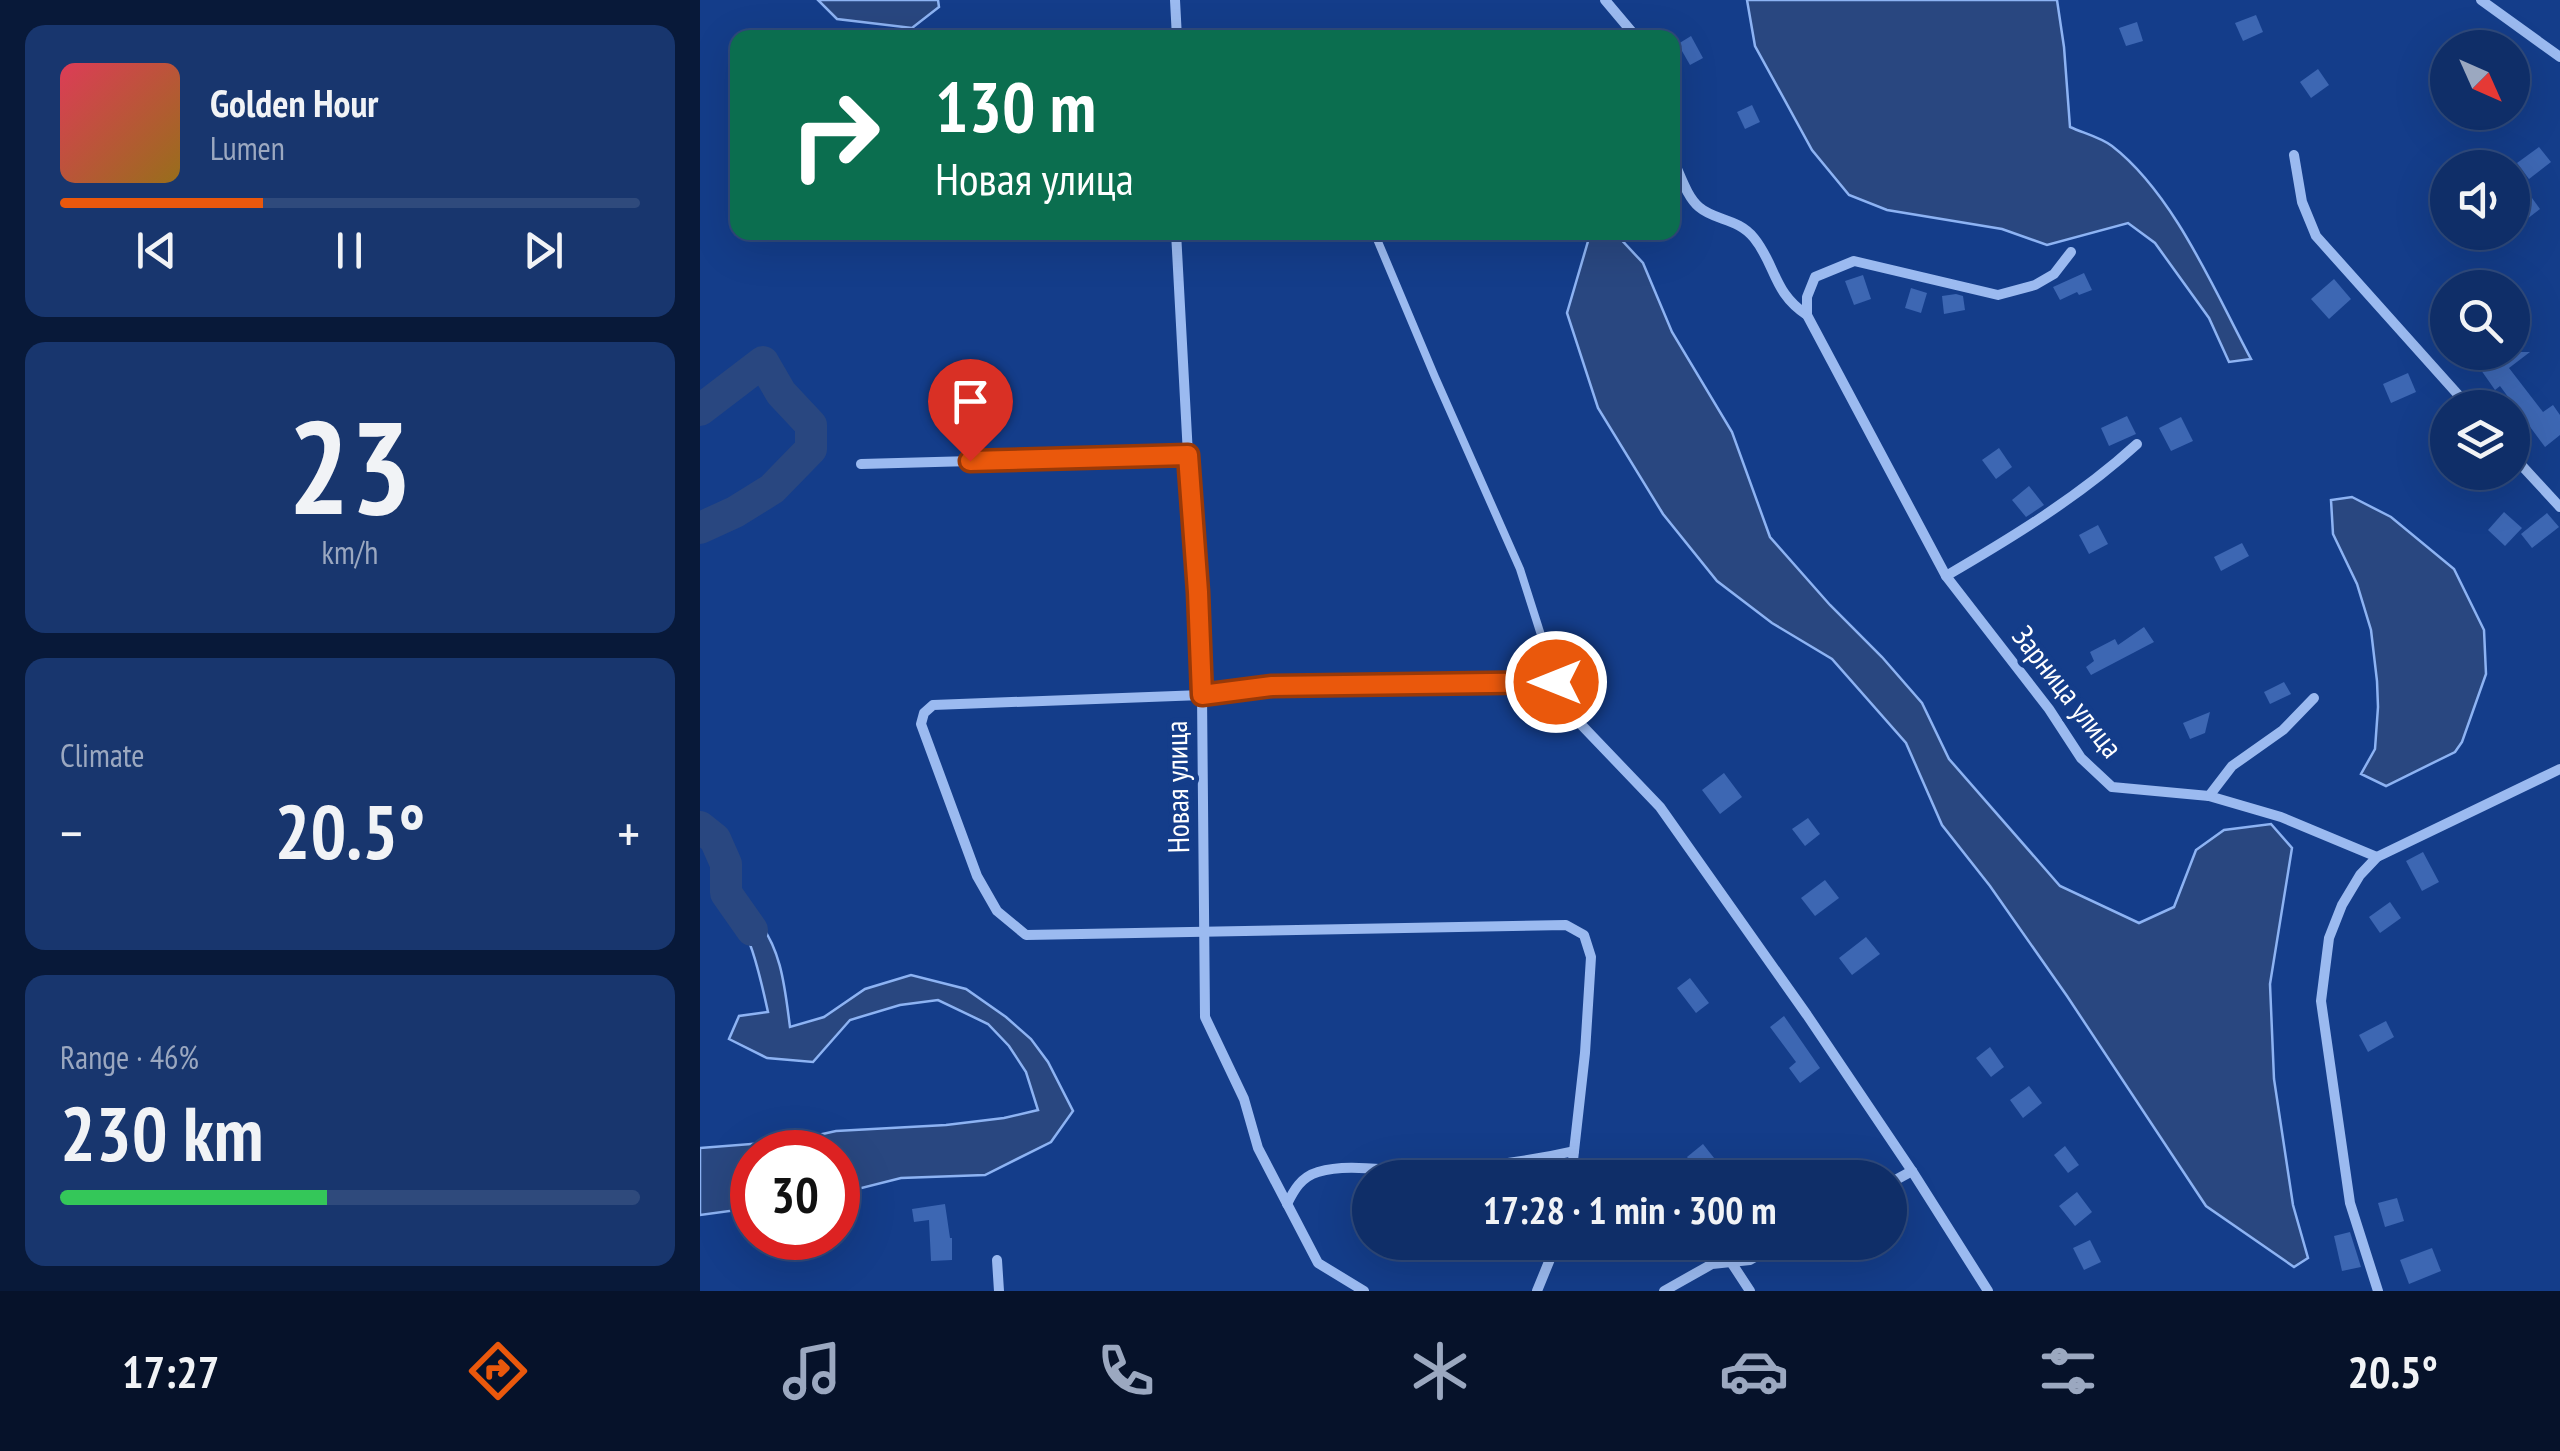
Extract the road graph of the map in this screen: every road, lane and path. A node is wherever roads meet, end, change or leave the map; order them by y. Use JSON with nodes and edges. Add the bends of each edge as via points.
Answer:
{"nodes":[{"id":1,"x":1176,"y":0,"type":"edge"},
{"id":2,"x":1605,"y":0,"type":"edge"},
{"id":3,"x":2481,"y":0,"type":"edge"},
{"id":4,"x":1177,"y":30,"type":"edge"},
{"id":5,"x":1630,"y":30,"type":"edge"},
{"id":6,"x":2560,"y":57,"type":"edge"},
{"id":7,"x":2294,"y":155,"type":"dead end"},
{"id":8,"x":1680,"y":174,"type":"edge"},
{"id":9,"x":1176,"y":240,"type":"edge"},
{"id":10,"x":1377,"y":240,"type":"edge"},
{"id":11,"x":2071,"y":252,"type":"dead end"},
{"id":12,"x":1806,"y":316,"type":"junction"},
{"id":13,"x":2454,"y":390,"type":"edge"},
{"id":14,"x":2138,"y":444,"type":"dead end"},
{"id":15,"x":1188,"y":455,"type":"junction"},
{"id":16,"x":861,"y":464,"type":"dead end"},
{"id":17,"x":2530,"y":474,"type":"edge"},
{"id":18,"x":2560,"y":507,"type":"edge"},
{"id":19,"x":1946,"y":576,"type":"junction"},
{"id":20,"x":1556,"y":682,"type":"junction"},
{"id":21,"x":1202,"y":695,"type":"junction"},
{"id":22,"x":2314,"y":698,"type":"dead end"},
{"id":23,"x":2560,"y":769,"type":"edge"},
{"id":24,"x":2209,"y":796,"type":"junction"},
{"id":25,"x":2377,"y":857,"type":"junction"},
{"id":26,"x":1204,"y":931,"type":"junction"},
{"id":27,"x":1574,"y":1151,"type":"junction"},
{"id":28,"x":1573,"y":1160,"type":"edge"},
{"id":29,"x":1912,"y":1170,"type":"junction"},
{"id":30,"x":1907,"y":1173,"type":"edge"},
{"id":31,"x":1287,"y":1204,"type":"junction"},
{"id":32,"x":996,"y":1260,"type":"dead end"},
{"id":33,"x":1550,"y":1260,"type":"edge"},
{"id":34,"x":1750,"y":1260,"type":"edge"},
{"id":35,"x":1731,"y":1262,"type":"junction"},
{"id":36,"x":999,"y":1291,"type":"edge"},
{"id":37,"x":1364,"y":1291,"type":"edge"},
{"id":38,"x":1537,"y":1291,"type":"edge"},
{"id":39,"x":1664,"y":1291,"type":"edge"},
{"id":40,"x":1750,"y":1291,"type":"edge"},
{"id":41,"x":1988,"y":1291,"type":"edge"},
{"id":42,"x":2378,"y":1291,"type":"edge"}],
"edges":[{"from":1,"to":4,"type":"street"},
{"from":2,"to":5,"type":"street"},
{"from":3,"to":6,"type":"street"},
{"from":7,"to":13,"type":"street","via":[[2316,236]]},
{"from":8,"to":12,"type":"street","name":"Зарница улица","via":[[1699,207],[1754,238],[1790,304]]},
{"from":9,"to":15,"type":"street","name":"Новая улица"},
{"from":10,"to":20,"type":"lane","via":[[1520,569]]},
{"from":11,"to":12,"type":"street","via":[[2054,274],[1998,295],[1854,261],[1815,276]]},
{"from":12,"to":19,"type":"street","name":"Зарница улица"},
{"from":14,"to":19,"type":"street","via":[[2014,536]]},
{"from":15,"to":16,"type":"street"},
{"from":15,"to":21,"type":"street","name":"Новая улица"},
{"from":17,"to":18,"type":"street"},
{"from":19,"to":24,"type":"street","name":"Зарница улица","via":[[2080,758],[2112,786]]},
{"from":20,"to":21,"type":"street","via":[[1272,686]]},
{"from":20,"to":29,"type":"street","via":[[1571,714],[1660,807]]},
{"from":21,"to":26,"type":"street","name":"Новая улица"},
{"from":21,"to":26,"type":"street","via":[[933,705],[920,724],[977,876],[997,911],[1026,935]]},
{"from":22,"to":24,"type":"street","via":[[2284,730],[2232,766]]},
{"from":23,"to":25,"type":"street"},
{"from":24,"to":25,"type":"street","name":"Зарница улица"},
{"from":25,"to":42,"type":"street","via":[[2342,905],[2329,938],[2321,1001],[2350,1203]]},
{"from":26,"to":27,"type":"street","via":[[1566,925],[1584,935],[1591,958]]},
{"from":26,"to":31,"type":"street","name":"Новая улица","via":[[1205,1017]]},
{"from":27,"to":28,"type":"street"},
{"from":27,"to":31,"type":"street","via":[[1425,1171],[1316,1172],[1297,1184]]},
{"from":29,"to":30,"type":"street"},
{"from":29,"to":41,"type":"street"},
{"from":31,"to":37,"type":"street","name":"Новая улица","via":[[1318,1263]]},
{"from":32,"to":36,"type":"street"},
{"from":33,"to":38,"type":"street"},
{"from":34,"to":35,"type":"street"},
{"from":35,"to":39,"type":"street","via":[[1712,1264]]},
{"from":35,"to":40,"type":"street"}]}
